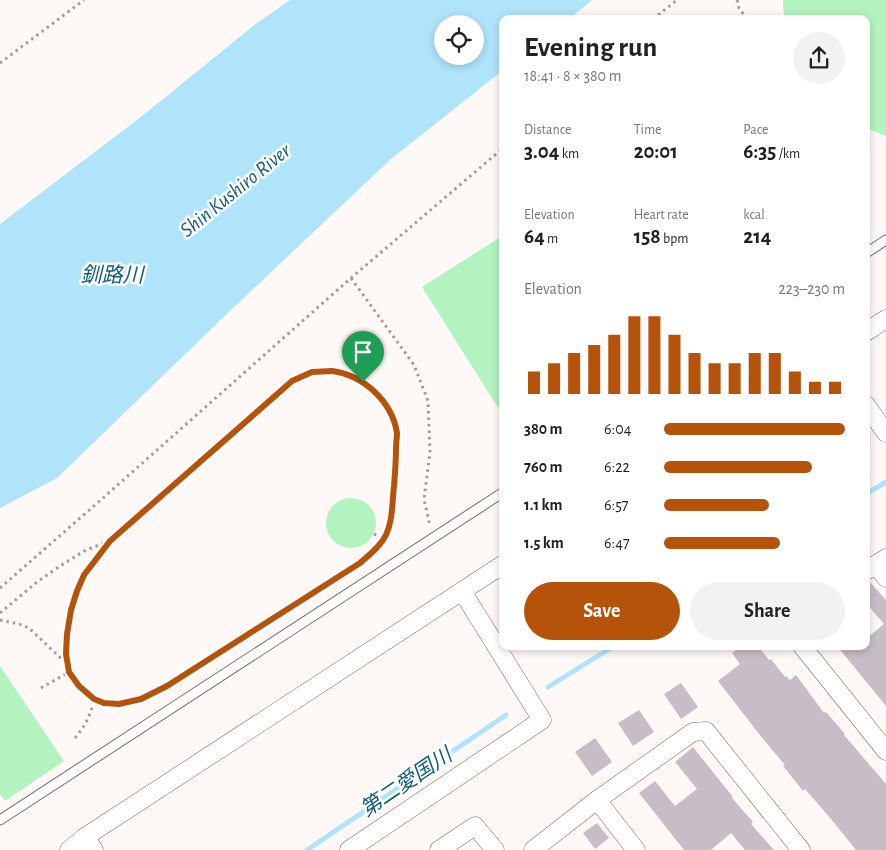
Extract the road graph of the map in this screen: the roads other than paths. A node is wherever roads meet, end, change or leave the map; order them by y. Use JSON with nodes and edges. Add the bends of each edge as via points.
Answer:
{"nodes":[{"id":1,"x":886,"y":240,"type":"edge"},
{"id":2,"x":870,"y":250,"type":"edge"},
{"id":3,"x":886,"y":319,"type":"edge"},
{"id":4,"x":870,"y":329,"type":"edge"},
{"id":5,"x":870,"y":410,"type":"edge"},
{"id":6,"x":886,"y":432,"type":"edge"},
{"id":7,"x":499,"y":495,"type":"edge"},
{"id":8,"x":499,"y":567,"type":"edge"},
{"id":9,"x":462,"y":591,"type":"junction"},
{"id":10,"x":805,"y":650,"type":"edge"},
{"id":11,"x":886,"y":751,"type":"edge"},
{"id":12,"x":597,"y":800,"type":"junction"},
{"id":13,"x":0,"y":820,"type":"edge"},
{"id":14,"x":89,"y":844,"type":"edge"},
{"id":15,"x":69,"y":850,"type":"edge"},
{"id":16,"x":349,"y":850,"type":"edge"},
{"id":17,"x":439,"y":850,"type":"edge"},
{"id":18,"x":494,"y":850,"type":"edge"},
{"id":19,"x":532,"y":850,"type":"edge"},
{"id":20,"x":636,"y":850,"type":"edge"},
{"id":21,"x":800,"y":850,"type":"edge"}],
"edges":[{"from":1,"to":2,"type":"lane"},
{"from":3,"to":4,"type":"street"},
{"from":5,"to":6,"type":"street"},
{"from":7,"to":13,"type":"lane"},
{"from":8,"to":9,"type":"street"},
{"from":9,"to":14,"type":"street"},
{"from":9,"to":16,"type":"street","via":[[542,720]]},
{"from":10,"to":11,"type":"street"},
{"from":12,"to":19,"type":"street"},
{"from":12,"to":20,"type":"street"},
{"from":12,"to":21,"type":"street","via":[[693,732],[706,731]]},
{"from":14,"to":15,"type":"street"},
{"from":17,"to":18,"type":"street","via":[[475,826]]}]}
